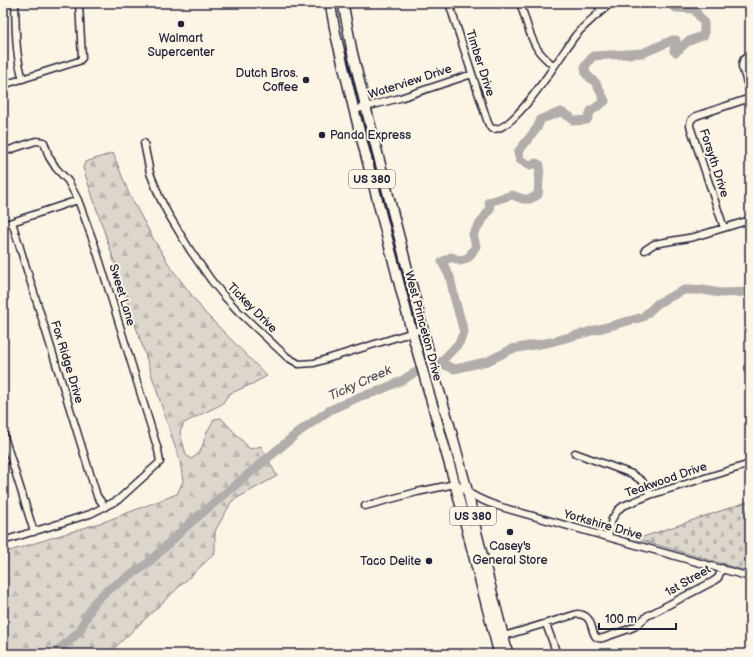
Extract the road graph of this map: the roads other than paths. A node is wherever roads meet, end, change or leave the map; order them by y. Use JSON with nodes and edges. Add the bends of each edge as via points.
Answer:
{"nodes":[{"id":1,"x":15,"y":3,"type":"edge"},
{"id":2,"x":79,"y":3,"type":"edge"},
{"id":3,"x":330,"y":3,"type":"edge"},
{"id":4,"x":343,"y":3,"type":"edge"},
{"id":5,"x":449,"y":3,"type":"edge"},
{"id":6,"x":520,"y":3,"type":"edge"},
{"id":7,"x":596,"y":3,"type":"edge"},
{"id":8,"x":611,"y":3,"type":"edge"},
{"id":9,"x":602,"y":10,"type":"junction"},
{"id":10,"x":750,"y":55,"type":"edge"},
{"id":11,"x":554,"y":66,"type":"junction"},
{"id":12,"x":472,"y":74,"type":"junction"},
{"id":13,"x":23,"y":79,"type":"junction"},
{"id":14,"x":3,"y":85,"type":"edge"},
{"id":15,"x":750,"y":92,"type":"edge"},
{"id":16,"x":750,"y":98,"type":"edge"},
{"id":17,"x":366,"y":108,"type":"junction"},
{"id":18,"x":354,"y":110,"type":"junction"},
{"id":19,"x":144,"y":143,"type":"dead end"},
{"id":20,"x":3,"y":152,"type":"edge"},
{"id":21,"x":78,"y":200,"type":"junction"},
{"id":22,"x":750,"y":220,"type":"edge"},
{"id":23,"x":12,"y":222,"type":"junction"},
{"id":24,"x":3,"y":225,"type":"edge"},
{"id":25,"x":724,"y":228,"type":"junction"},
{"id":26,"x":645,"y":250,"type":"dead end"},
{"id":27,"x":423,"y":329,"type":"junction"},
{"id":28,"x":412,"y":333,"type":"junction"},
{"id":29,"x":3,"y":433,"type":"edge"},
{"id":30,"x":575,"y":453,"type":"dead end"},
{"id":31,"x":750,"y":464,"type":"edge"},
{"id":32,"x":455,"y":484,"type":"junction"},
{"id":33,"x":468,"y":493,"type":"junction"},
{"id":34,"x":650,"y":495,"type":"junction"},
{"id":35,"x":105,"y":506,"type":"junction"},
{"id":36,"x":365,"y":506,"type":"dead end"},
{"id":37,"x":34,"y":532,"type":"junction"},
{"id":38,"x":608,"y":537,"type":"junction"},
{"id":39,"x":3,"y":542,"type":"edge"},
{"id":40,"x":722,"y":568,"type":"junction"},
{"id":41,"x":750,"y":577,"type":"edge"},
{"id":42,"x":546,"y":624,"type":"junction"},
{"id":43,"x":499,"y":636,"type":"junction"},
{"id":44,"x":499,"y":654,"type":"edge"},
{"id":45,"x":508,"y":654,"type":"edge"},
{"id":46,"x":557,"y":654,"type":"edge"}],
"edges":[{"from":1,"to":13,"type":"street","via":[[16,44]]},
{"from":2,"to":13,"type":"street","via":[[82,58]]},
{"from":3,"to":18,"type":"highway","name":"West Princeton Drive","number":"US 380"},
{"from":4,"to":17,"type":"highway","name":"West Princeton Drive","number":"US 380"},
{"from":5,"to":12,"type":"street","name":"Timber Drive"},
{"from":6,"to":11,"type":"street","via":[[538,51]]},
{"from":7,"to":9,"type":"street"},
{"from":8,"to":9,"type":"street"},
{"from":9,"to":11,"type":"street","via":[[573,38]]},
{"from":10,"to":15,"type":"street","via":[[743,60],[742,67]]},
{"from":11,"to":12,"type":"street","name":"Timber Drive","via":[[519,113],[496,129],[492,129],[487,120]]},
{"from":12,"to":17,"type":"street","name":"Waterview Drive"},
{"from":13,"to":14,"type":"street"},
{"from":16,"to":25,"type":"street","name":"Forsyth Drive","via":[[696,116],[690,123]]},
{"from":17,"to":18,"type":"street","name":"Waterview Drive"},
{"from":17,"to":27,"type":"highway","name":"West Princeton Drive","number":"US 380"},
{"from":18,"to":28,"type":"highway","name":"West Princeton Drive","number":"US 380"},
{"from":19,"to":28,"type":"street","name":"Tickey Drive","via":[[150,173],[160,198],[201,266],[231,304],[292,360],[300,364],[314,363]]},
{"from":20,"to":21,"type":"street","name":"Sweet Lane","via":[[44,142],[49,157],[68,181]]},
{"from":21,"to":23,"type":"street"},
{"from":21,"to":35,"type":"street","name":"Sweet Lane","via":[[95,246],[160,462],[118,500]]},
{"from":22,"to":25,"type":"street"},
{"from":23,"to":24,"type":"street"},
{"from":23,"to":35,"type":"street","name":"Fox Ridge Drive","via":[[97,496]]},
{"from":25,"to":26,"type":"street","via":[[694,237],[654,244]]},
{"from":27,"to":28,"type":"street","name":"Tickey Drive"},
{"from":27,"to":33,"type":"highway","name":"West Princeton Drive","number":"US 380"},
{"from":28,"to":32,"type":"highway","name":"West Princeton Drive","number":"US 380"},
{"from":29,"to":37,"type":"street"},
{"from":30,"to":34,"type":"street","via":[[632,474],[642,481]]},
{"from":31,"to":34,"type":"street","name":"Teakwood Drive"},
{"from":32,"to":33,"type":"street","name":"Yorkshire Drive"},
{"from":32,"to":36,"type":"street"},
{"from":32,"to":43,"type":"highway","name":"West Princeton Drive","number":"US 380"},
{"from":33,"to":38,"type":"street","name":"Yorkshire Drive","via":[[488,503]]},
{"from":33,"to":43,"type":"highway","name":"West Princeton Drive","number":"US 380"},
{"from":34,"to":38,"type":"street","name":"Teakwood Drive","via":[[618,510],[612,519]]},
{"from":35,"to":37,"type":"street","via":[[90,514]]},
{"from":37,"to":39,"type":"street"},
{"from":38,"to":40,"type":"street","name":"Yorkshire Drive"},
{"from":40,"to":41,"type":"street","name":"Yorkshire Drive"},
{"from":40,"to":42,"type":"street","name":"1st Street","via":[[715,580],[647,616],[636,626],[604,638],[597,638],[594,635],[588,618],[581,614]]},
{"from":42,"to":43,"type":"street"},
{"from":42,"to":46,"type":"street"},
{"from":43,"to":44,"type":"highway","name":"West Princeton Drive","number":"US 380"},
{"from":43,"to":45,"type":"highway","name":"West Princeton Drive","number":"US 380"}]}
